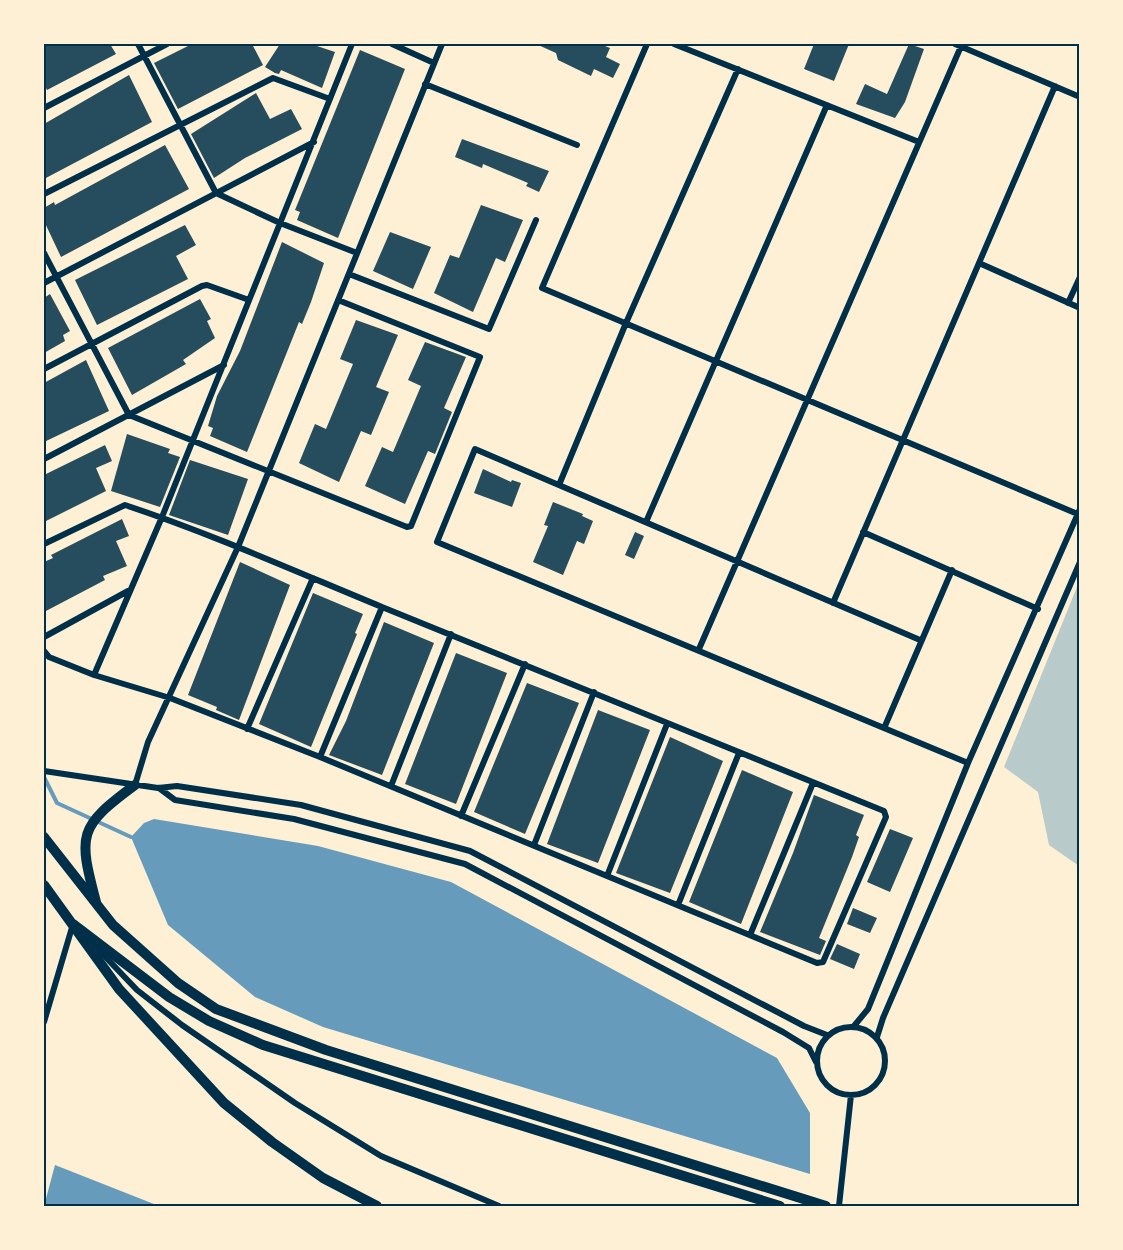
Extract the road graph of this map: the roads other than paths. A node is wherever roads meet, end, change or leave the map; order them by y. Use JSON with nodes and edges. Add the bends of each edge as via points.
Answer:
{"nodes":[{"id":1,"x":138,"y":44,"type":"edge"},
{"id":2,"x":167,"y":44,"type":"edge"},
{"id":3,"x":352,"y":44,"type":"edge"},
{"id":4,"x":392,"y":44,"type":"edge"},
{"id":5,"x":442,"y":44,"type":"edge"},
{"id":6,"x":647,"y":44,"type":"edge"},
{"id":7,"x":674,"y":44,"type":"edge"},
{"id":8,"x":959,"y":44,"type":"edge"},
{"id":9,"x":144,"y":56,"type":"junction"},
{"id":10,"x":434,"y":63,"type":"junction"},
{"id":11,"x":738,"y":69,"type":"junction"},
{"id":12,"x":425,"y":84,"type":"junction"},
{"id":13,"x":1055,"y":86,"type":"junction"},
{"id":14,"x":1080,"y":97,"type":"edge"},
{"id":15,"x":330,"y":99,"type":"junction"},
{"id":16,"x":827,"y":105,"type":"junction"},
{"id":17,"x":44,"y":108,"type":"edge"},
{"id":18,"x":180,"y":124,"type":"junction"},
{"id":19,"x":314,"y":142,"type":"junction"},
{"id":20,"x":919,"y":142,"type":"junction"},
{"id":21,"x":577,"y":145,"type":"dead end"},
{"id":22,"x":216,"y":193,"type":"junction"},
{"id":23,"x":44,"y":194,"type":"edge"},
{"id":24,"x":536,"y":220,"type":"dead end"},
{"id":25,"x":280,"y":223,"type":"junction"},
{"id":26,"x":44,"y":253,"type":"edge"},
{"id":27,"x":357,"y":253,"type":"junction"},
{"id":28,"x":979,"y":263,"type":"junction"},
{"id":29,"x":349,"y":274,"type":"junction"},
{"id":30,"x":56,"y":277,"type":"junction"},
{"id":31,"x":1080,"y":277,"type":"edge"},
{"id":32,"x":44,"y":283,"type":"edge"},
{"id":33,"x":249,"y":300,"type":"junction"},
{"id":34,"x":338,"y":300,"type":"junction"},
{"id":35,"x":1068,"y":303,"type":"junction"},
{"id":36,"x":1080,"y":308,"type":"edge"},
{"id":37,"x":626,"y":323,"type":"junction"},
{"id":38,"x":91,"y":344,"type":"junction"},
{"id":39,"x":716,"y":361,"type":"junction"},
{"id":40,"x":224,"y":364,"type":"junction"},
{"id":41,"x":44,"y":369,"type":"edge"},
{"id":42,"x":807,"y":400,"type":"junction"},
{"id":43,"x":129,"y":415,"type":"junction"},
{"id":44,"x":903,"y":440,"type":"junction"},
{"id":45,"x":192,"y":443,"type":"junction"},
{"id":46,"x":44,"y":459,"type":"edge"},
{"id":47,"x":269,"y":472,"type":"junction"},
{"id":48,"x":559,"y":485,"type":"junction"},
{"id":49,"x":1079,"y":512,"type":"edge"},
{"id":50,"x":162,"y":517,"type":"junction"},
{"id":51,"x":646,"y":522,"type":"junction"},
{"id":52,"x":863,"y":532,"type":"junction"},
{"id":53,"x":44,"y":544,"type":"edge"},
{"id":54,"x":238,"y":547,"type":"junction"},
{"id":55,"x":737,"y":562,"type":"junction"},
{"id":56,"x":1080,"y":562,"type":"edge"},
{"id":57,"x":952,"y":570,"type":"junction"},
{"id":58,"x":313,"y":578,"type":"junction"},
{"id":59,"x":129,"y":591,"type":"junction"},
{"id":60,"x":833,"y":603,"type":"junction"},
{"id":61,"x":382,"y":607,"type":"junction"},
{"id":62,"x":1038,"y":609,"type":"junction"},
{"id":63,"x":451,"y":634,"type":"junction"},
{"id":64,"x":44,"y":637,"type":"edge"},
{"id":65,"x":920,"y":640,"type":"junction"},
{"id":66,"x":699,"y":649,"type":"junction"},
{"id":67,"x":44,"y":651,"type":"edge"},
{"id":68,"x":525,"y":664,"type":"junction"},
{"id":69,"x":94,"y":675,"type":"junction"},
{"id":70,"x":594,"y":692,"type":"junction"},
{"id":71,"x":170,"y":698,"type":"junction"},
{"id":72,"x":667,"y":724,"type":"junction"},
{"id":73,"x":885,"y":726,"type":"junction"},
{"id":74,"x":247,"y":729,"type":"junction"},
{"id":75,"x":739,"y":753,"type":"junction"},
{"id":76,"x":320,"y":757,"type":"junction"},
{"id":77,"x":968,"y":763,"type":"junction"},
{"id":78,"x":44,"y":771,"type":"edge"},
{"id":79,"x":813,"y":783,"type":"junction"},
{"id":80,"x":135,"y":784,"type":"junction"},
{"id":81,"x":391,"y":786,"type":"junction"},
{"id":82,"x":158,"y":788,"type":"junction"},
{"id":83,"x":461,"y":816,"type":"junction"},
{"id":84,"x":44,"y":837,"type":"edge"},
{"id":85,"x":534,"y":845,"type":"junction"},
{"id":86,"x":607,"y":876,"type":"junction"},
{"id":87,"x":44,"y":885,"type":"edge"},
{"id":88,"x":678,"y":905,"type":"junction"},
{"id":89,"x":98,"y":908,"type":"junction"},
{"id":90,"x":73,"y":924,"type":"junction"},
{"id":91,"x":750,"y":935,"type":"junction"},
{"id":92,"x":44,"y":1022,"type":"edge"},
{"id":93,"x":854,"y":1026,"type":"junction"},
{"id":94,"x":827,"y":1035,"type":"junction"},
{"id":95,"x":877,"y":1037,"type":"junction"},
{"id":96,"x":816,"y":1062,"type":"junction"},
{"id":97,"x":851,"y":1095,"type":"junction"},
{"id":98,"x":377,"y":1206,"type":"edge"},
{"id":99,"x":499,"y":1206,"type":"edge"},
{"id":100,"x":780,"y":1206,"type":"edge"},
{"id":101,"x":826,"y":1206,"type":"edge"},
{"id":102,"x":839,"y":1206,"type":"edge"}],
"edges":[{"from":1,"to":9,"type":"street"},
{"from":2,"to":9,"type":"street"},
{"from":3,"to":15,"type":"street"},
{"from":4,"to":10,"type":"street"},
{"from":5,"to":10,"type":"street"},
{"from":6,"to":37,"type":"street","via":[[542,288]]},
{"from":7,"to":11,"type":"street"},
{"from":8,"to":13,"type":"street"},
{"from":8,"to":20,"type":"street"},
{"from":9,"to":17,"type":"street"},
{"from":9,"to":18,"type":"street"},
{"from":10,"to":12,"type":"street"},
{"from":11,"to":16,"type":"street"},
{"from":11,"to":37,"type":"street"},
{"from":12,"to":21,"type":"street"},
{"from":12,"to":27,"type":"street"},
{"from":13,"to":14,"type":"street"},
{"from":13,"to":28,"type":"street"},
{"from":15,"to":18,"type":"street","via":[[273,78]]},
{"from":15,"to":19,"type":"street"},
{"from":16,"to":20,"type":"street"},
{"from":16,"to":39,"type":"street"},
{"from":18,"to":22,"type":"street"},
{"from":18,"to":23,"type":"street"},
{"from":19,"to":22,"type":"street"},
{"from":19,"to":25,"type":"street"},
{"from":20,"to":42,"type":"street"},
{"from":22,"to":25,"type":"street"},
{"from":22,"to":30,"type":"street"},
{"from":24,"to":29,"type":"street","via":[[489,329]]},
{"from":25,"to":27,"type":"street"},
{"from":25,"to":33,"type":"street"},
{"from":26,"to":30,"type":"street"},
{"from":27,"to":29,"type":"street"},
{"from":28,"to":35,"type":"street"},
{"from":28,"to":44,"type":"street"},
{"from":29,"to":34,"type":"street"},
{"from":30,"to":32,"type":"street"},
{"from":30,"to":38,"type":"street"},
{"from":31,"to":35,"type":"street"},
{"from":33,"to":38,"type":"street","via":[[202,286]]},
{"from":33,"to":40,"type":"street"},
{"from":34,"to":47,"type":"street"},
{"from":34,"to":47,"type":"street","via":[[480,357],[411,526]]},
{"from":35,"to":36,"type":"street"},
{"from":37,"to":39,"type":"street"},
{"from":37,"to":48,"type":"street"},
{"from":38,"to":41,"type":"street"},
{"from":38,"to":43,"type":"street"},
{"from":39,"to":42,"type":"street"},
{"from":39,"to":51,"type":"street"},
{"from":40,"to":43,"type":"street"},
{"from":40,"to":45,"type":"street"},
{"from":42,"to":44,"type":"street"},
{"from":42,"to":55,"type":"street"},
{"from":43,"to":45,"type":"street"},
{"from":43,"to":46,"type":"street"},
{"from":44,"to":49,"type":"street"},
{"from":44,"to":52,"type":"street"},
{"from":45,"to":47,"type":"street"},
{"from":45,"to":50,"type":"street"},
{"from":47,"to":54,"type":"street"},
{"from":48,"to":51,"type":"street"},
{"from":48,"to":66,"type":"street","via":[[475,449],[437,542]]},
{"from":49,"to":62,"type":"street"},
{"from":50,"to":53,"type":"street","via":[[120,505]]},
{"from":50,"to":54,"type":"street"},
{"from":50,"to":59,"type":"street"},
{"from":51,"to":55,"type":"street"},
{"from":52,"to":57,"type":"street"},
{"from":52,"to":60,"type":"street"},
{"from":54,"to":58,"type":"street"},
{"from":54,"to":71,"type":"street"},
{"from":55,"to":60,"type":"street"},
{"from":55,"to":66,"type":"street"},
{"from":56,"to":95,"type":"street"},
{"from":57,"to":62,"type":"street"},
{"from":57,"to":65,"type":"street"},
{"from":58,"to":61,"type":"street"},
{"from":58,"to":74,"type":"street"},
{"from":59,"to":64,"type":"street"},
{"from":59,"to":69,"type":"street"},
{"from":60,"to":65,"type":"street"},
{"from":61,"to":63,"type":"street"},
{"from":61,"to":76,"type":"street"},
{"from":62,"to":77,"type":"street"},
{"from":63,"to":68,"type":"street"},
{"from":63,"to":81,"type":"street"},
{"from":65,"to":73,"type":"street"},
{"from":66,"to":73,"type":"street"},
{"from":67,"to":69,"type":"street","via":[[49,657]]},
{"from":68,"to":70,"type":"street"},
{"from":68,"to":83,"type":"street"},
{"from":69,"to":71,"type":"street"},
{"from":70,"to":72,"type":"street"},
{"from":70,"to":85,"type":"street"},
{"from":71,"to":74,"type":"street"},
{"from":71,"to":80,"type":"street","via":[[148,742]]},
{"from":72,"to":75,"type":"street"},
{"from":72,"to":86,"type":"street"},
{"from":73,"to":77,"type":"street"},
{"from":74,"to":76,"type":"street"},
{"from":75,"to":79,"type":"street"},
{"from":75,"to":88,"type":"street"},
{"from":76,"to":81,"type":"street"},
{"from":77,"to":93,"type":"street","via":[[868,1009]]},
{"from":78,"to":80,"type":"street"},
{"from":79,"to":91,"type":"street"},
{"from":79,"to":91,"type":"street","via":[[886,814],[820,964]]},
{"from":80,"to":82,"type":"street"},
{"from":80,"to":89,"type":"main road","via":[[99,812],[90,825],[85,860]]},
{"from":81,"to":83,"type":"street"},
{"from":82,"to":94,"type":"street","via":[[177,786],[301,805],[470,851]]},
{"from":82,"to":96,"type":"street","via":[[175,800],[294,819],[465,864],[783,1032],[810,1048]]},
{"from":83,"to":85,"type":"street"},
{"from":84,"to":89,"type":"main road"},
{"from":85,"to":86,"type":"street"},
{"from":86,"to":88,"type":"street"},
{"from":87,"to":90,"type":"main road"},
{"from":88,"to":91,"type":"street"},
{"from":89,"to":101,"type":"main road","via":[[138,950],[216,1009],[326,1050]]},
{"from":90,"to":92,"type":"street"},
{"from":90,"to":98,"type":"main road","via":[[118,988],[224,1103],[323,1178]]},
{"from":90,"to":99,"type":"street","via":[[137,990],[240,1067],[381,1156]]},
{"from":90,"to":100,"type":"main road","via":[[169,997],[209,1021],[263,1045]]},
{"from":93,"to":94,"type":"street"},
{"from":93,"to":95,"type":"street"},
{"from":94,"to":96,"type":"street"},
{"from":95,"to":97,"type":"street","via":[[886,1059],[884,1071],[870,1090]]},
{"from":96,"to":97,"type":"street","via":[[830,1089]]},
{"from":97,"to":102,"type":"street"}]}
